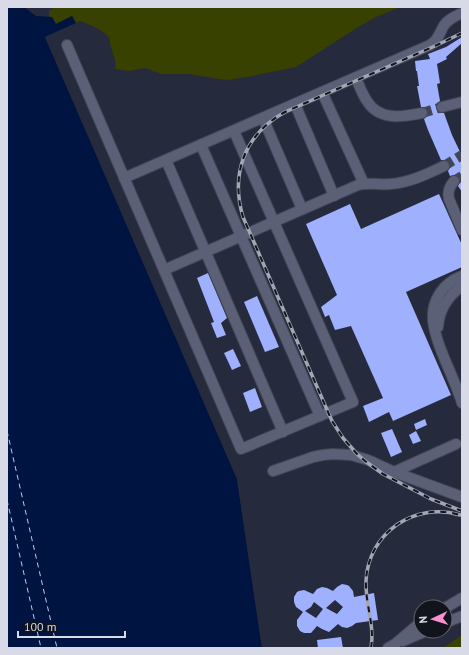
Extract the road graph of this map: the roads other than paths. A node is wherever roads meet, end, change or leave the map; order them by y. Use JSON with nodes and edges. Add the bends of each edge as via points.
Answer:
{"nodes":[{"id":1,"x":462,"y":12,"type":"edge"},
{"id":2,"x":67,"y":45,"type":"dead end"},
{"id":3,"x":356,"y":78,"type":"junction"},
{"id":4,"x":322,"y":92,"type":"junction"},
{"id":5,"x":462,"y":102,"type":"edge"},
{"id":6,"x":295,"y":104,"type":"junction"},
{"id":7,"x":442,"y":107,"type":"tunnel mouth"},
{"id":8,"x":422,"y":113,"type":"tunnel mouth"},
{"id":9,"x":263,"y":118,"type":"junction"},
{"id":10,"x":234,"y":131,"type":"junction"},
{"id":11,"x":201,"y":145,"type":"junction"},
{"id":12,"x":166,"y":160,"type":"junction"},
{"id":13,"x":444,"y":166,"type":"tunnel mouth"},
{"id":14,"x":124,"y":178,"type":"junction"},
{"id":15,"x":454,"y":181,"type":"tunnel mouth"},
{"id":16,"x":364,"y":184,"type":"junction"},
{"id":17,"x":334,"y":196,"type":"junction"},
{"id":18,"x":302,"y":209,"type":"junction"},
{"id":19,"x":274,"y":222,"type":"junction"},
{"id":20,"x":462,"y":230,"type":"edge"},
{"id":21,"x":241,"y":236,"type":"junction"},
{"id":22,"x":205,"y":252,"type":"junction"},
{"id":23,"x":164,"y":270,"type":"junction"},
{"id":24,"x":462,"y":276,"type":"edge"},
{"id":25,"x":462,"y":286,"type":"edge"},
{"id":26,"x":438,"y":341,"type":"junction"},
{"id":27,"x":462,"y":403,"type":"edge"},
{"id":28,"x":320,"y":416,"type":"junction"},
{"id":29,"x":283,"y":432,"type":"junction"},
{"id":30,"x":456,"y":444,"type":"dead end"},
{"id":31,"x":273,"y":471,"type":"dead end"},
{"id":32,"x":394,"y":472,"type":"junction"},
{"id":33,"x":462,"y":497,"type":"edge"},
{"id":34,"x":462,"y":598,"type":"edge"},
{"id":35,"x":453,"y":603,"type":"edge"},
{"id":36,"x":413,"y":629,"type":"edge"},
{"id":37,"x":413,"y":637,"type":"edge"},
{"id":38,"x":392,"y":646,"type":"edge"}],
"edges":[{"from":1,"to":3,"type":"lane","via":[[447,22],[437,39],[430,45]]},
{"from":2,"to":14,"type":"lane"},
{"from":3,"to":4,"type":"lane"},
{"from":3,"to":8,"type":"lane","via":[[367,101],[379,112],[394,116]]},
{"from":4,"to":6,"type":"lane"},
{"from":4,"to":16,"type":"lane"},
{"from":5,"to":7,"type":"lane"},
{"from":6,"to":9,"type":"lane"},
{"from":6,"to":17,"type":"lane"},
{"from":9,"to":10,"type":"lane"},
{"from":9,"to":18,"type":"lane"},
{"from":10,"to":11,"type":"lane"},
{"from":10,"to":19,"type":"lane"},
{"from":11,"to":12,"type":"lane"},
{"from":11,"to":21,"type":"lane"},
{"from":12,"to":14,"type":"lane"},
{"from":12,"to":22,"type":"lane"},
{"from":13,"to":16,"type":"lane","via":[[396,183]]},
{"from":14,"to":23,"type":"lane"},
{"from":15,"to":20,"type":"lane","via":[[449,188],[448,196]]},
{"from":16,"to":17,"type":"lane"},
{"from":17,"to":18,"type":"lane"},
{"from":18,"to":19,"type":"lane"},
{"from":19,"to":21,"type":"lane"},
{"from":19,"to":28,"type":"lane","via":[[353,402]]},
{"from":21,"to":22,"type":"lane"},
{"from":21,"to":28,"type":"lane"},
{"from":22,"to":23,"type":"lane"},
{"from":22,"to":29,"type":"lane"},
{"from":23,"to":29,"type":"lane","via":[[241,449]]},
{"from":24,"to":26,"type":"lane","via":[[446,285],[436,301],[433,320]]},
{"from":25,"to":26,"type":"lane","via":[[450,296],[442,309],[437,332]]},
{"from":26,"to":27,"type":"lane"},
{"from":28,"to":29,"type":"lane"},
{"from":30,"to":32,"type":"lane"},
{"from":31,"to":32,"type":"lane","via":[[313,457],[342,454],[368,460]]},
{"from":32,"to":33,"type":"lane"},
{"from":34,"to":35,"type":"lane"},
{"from":36,"to":38,"type":"lane"},
{"from":37,"to":38,"type":"lane"}]}
